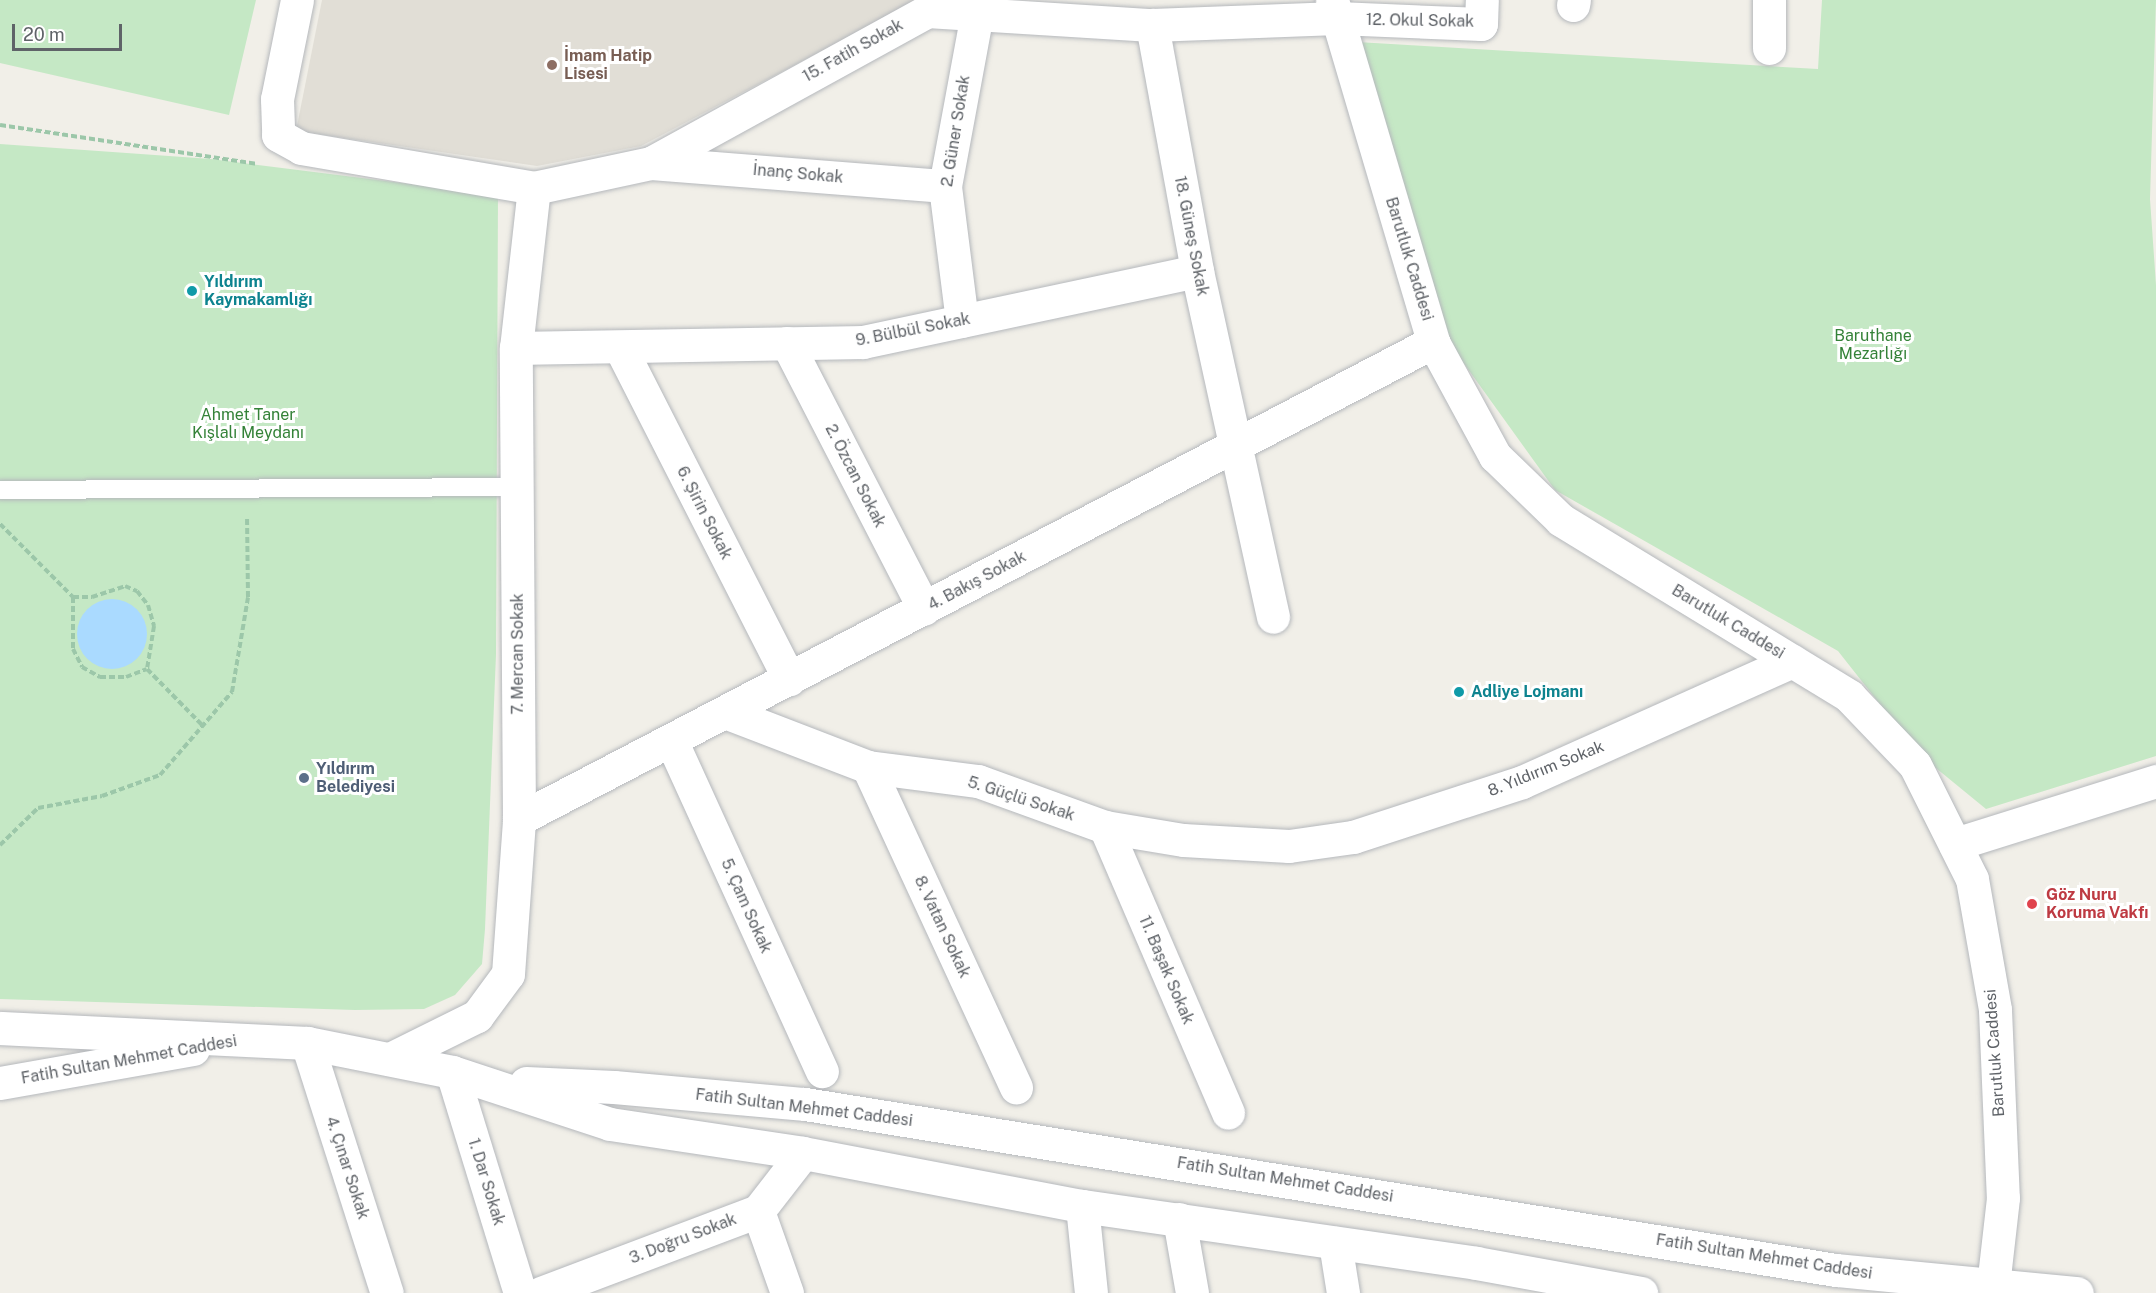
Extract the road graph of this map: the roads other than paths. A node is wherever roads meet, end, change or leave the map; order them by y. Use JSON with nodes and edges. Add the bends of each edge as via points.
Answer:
{"nodes":[{"id":1,"x":297,"y":0,"type":"edge"},
{"id":2,"x":1482,"y":0,"type":"edge"},
{"id":3,"x":1769,"y":0,"type":"edge"},
{"id":4,"x":1334,"y":9,"type":"edge"},
{"id":5,"x":976,"y":13,"type":"junction"},
{"id":6,"x":1152,"y":25,"type":"junction"},
{"id":7,"x":1769,"y":48,"type":"dead end"},
{"id":8,"x":651,"y":163,"type":"junction"},
{"id":9,"x":945,"y":186,"type":"junction"},
{"id":10,"x":534,"y":188,"type":"junction"},
{"id":11,"x":1197,"y":271,"type":"junction"},
{"id":12,"x":962,"y":321,"type":"junction"},
{"id":13,"x":1433,"y":342,"type":"junction"},
{"id":14,"x":787,"y":343,"type":"junction"},
{"id":15,"x":620,"y":346,"type":"junction"},
{"id":16,"x":516,"y":348,"type":"junction"},
{"id":17,"x":1235,"y":447,"type":"junction"},
{"id":18,"x":517,"y":487,"type":"junction"},
{"id":19,"x":0,"y":490,"type":"edge"},
{"id":20,"x":924,"y":609,"type":"junction"},
{"id":21,"x":1272,"y":617,"type":"dead end"},
{"id":22,"x":1792,"y":661,"type":"junction"},
{"id":23,"x":789,"y":679,"type":"junction"},
{"id":24,"x":725,"y":712,"type":"junction"},
{"id":25,"x":671,"y":740,"type":"junction"},
{"id":26,"x":868,"y":767,"type":"junction"},
{"id":27,"x":2156,"y":781,"type":"edge"},
{"id":28,"x":519,"y":819,"type":"junction"},
{"id":29,"x":1105,"y":827,"type":"junction"},
{"id":30,"x":1955,"y":844,"type":"junction"},
{"id":31,"x":1289,"y":846,"type":"joint"},
{"id":32,"x":0,"y":1028,"type":"edge"},
{"id":33,"x":257,"y":1038,"type":"junction"},
{"id":34,"x":307,"y":1043,"type":"junction"},
{"id":35,"x":392,"y":1058,"type":"junction"},
{"id":36,"x":822,"y":1071,"type":"dead end"},
{"id":37,"x":452,"y":1072,"type":"junction"},
{"id":38,"x":491,"y":1082,"type":"junction"},
{"id":39,"x":0,"y":1083,"type":"edge"},
{"id":40,"x":1016,"y":1087,"type":"dead end"},
{"id":41,"x":1227,"y":1113,"type":"dead end"},
{"id":42,"x":802,"y":1154,"type":"junction"},
{"id":43,"x":1082,"y":1206,"type":"junction"},
{"id":44,"x":758,"y":1211,"type":"junction"},
{"id":45,"x":1179,"y":1219,"type":"junction"},
{"id":46,"x":1335,"y":1243,"type":"junction"},
{"id":47,"x":1994,"y":1286,"type":"junction"},
{"id":48,"x":1575,"y":1287,"type":"edge"},
{"id":49,"x":387,"y":1293,"type":"edge"},
{"id":50,"x":520,"y":1293,"type":"edge"},
{"id":51,"x":541,"y":1293,"type":"edge"},
{"id":52,"x":787,"y":1293,"type":"edge"},
{"id":53,"x":1091,"y":1293,"type":"edge"},
{"id":54,"x":1192,"y":1293,"type":"edge"},
{"id":55,"x":1343,"y":1293,"type":"edge"},
{"id":56,"x":1641,"y":1293,"type":"edge"},
{"id":57,"x":2077,"y":1293,"type":"edge"}],
"edges":[{"from":1,"to":10,"type":"street","via":[[277,99],[278,135],[301,148]]},
{"from":2,"to":4,"type":"street","name":"12. Okul Sokak","via":[[1481,24]]},
{"from":3,"to":7,"type":"street"},
{"from":4,"to":6,"type":"street","name":"15. Fatih Sokak"},
{"from":4,"to":13,"type":"street","name":"Barutluk Caddesi"},
{"from":5,"to":6,"type":"street","name":"15. Fatih Sokak"},
{"from":5,"to":8,"type":"street","name":"15. Fatih Sokak","via":[[927,10]]},
{"from":5,"to":9,"type":"street","name":"2. Güner Sokak"},
{"from":6,"to":11,"type":"street","name":"18. Güneş Sokak"},
{"from":8,"to":9,"type":"street","name":"İnanç Sokak"},
{"from":8,"to":10,"type":"street","name":"15. Fatih Sokak"},
{"from":9,"to":12,"type":"street","name":"2. Güner Sokak"},
{"from":10,"to":16,"type":"street","name":"7. Mercan Sokak"},
{"from":11,"to":12,"type":"street","name":"9. Bülbül Sokak"},
{"from":11,"to":17,"type":"street","name":"18. Güneş Sokak"},
{"from":12,"to":14,"type":"street","name":"9. Bülbül Sokak","via":[[863,342]]},
{"from":13,"to":17,"type":"street","name":"4. Bakış Sokak"},
{"from":13,"to":22,"type":"street","name":"Barutluk Caddesi","via":[[1495,456],[1561,520]]},
{"from":14,"to":15,"type":"street","name":"9. Bülbül Sokak"},
{"from":14,"to":20,"type":"street","name":"2. Özcan Sokak"},
{"from":15,"to":16,"type":"street","name":"9. Bülbül Sokak"},
{"from":15,"to":23,"type":"street","name":"6. Şirin Sokak"},
{"from":16,"to":18,"type":"street","name":"7. Mercan Sokak"},
{"from":17,"to":20,"type":"street","name":"4. Bakış Sokak"},
{"from":17,"to":21,"type":"street","name":"18. Güneş Sokak"},
{"from":18,"to":19,"type":"lane"},
{"from":18,"to":28,"type":"street","name":"7. Mercan Sokak"},
{"from":20,"to":23,"type":"street","name":"4. Bakış Sokak"},
{"from":22,"to":30,"type":"street","name":"Barutluk Caddesi","via":[[1849,696],[1915,765]]},
{"from":22,"to":31,"type":"street","name":"8. Yıldırım Sokak","via":[[1522,782],[1353,837]]},
{"from":23,"to":24,"type":"street","name":"4. Bakış Sokak"},
{"from":24,"to":25,"type":"street","name":"4. Bakış Sokak"},
{"from":24,"to":26,"type":"street","name":"5. Güçlü Sokak"},
{"from":25,"to":28,"type":"street","name":"4. Bakış Sokak"},
{"from":25,"to":36,"type":"street","name":"5. Çam Sokak"},
{"from":26,"to":29,"type":"street","name":"5. Güçlü Sokak","via":[[978,781]]},
{"from":26,"to":40,"type":"street","name":"8. Vatan Sokak"},
{"from":27,"to":30,"type":"street"},
{"from":28,"to":35,"type":"street","name":"7. Mercan Sokak","via":[[508,974],[477,1016]]},
{"from":29,"to":31,"type":"street","name":"5. Güçlü Sokak","via":[[1182,840]]},
{"from":29,"to":41,"type":"street","name":"11. Başak Sokak"},
{"from":30,"to":47,"type":"street","name":"Barutluk Caddesi","via":[[1972,879],[1995,1010],[2003,1198]]},
{"from":32,"to":33,"type":"street","name":"Fatih Sultan Mehmet Caddesi"},
{"from":33,"to":34,"type":"street","name":"Fatih Sultan Mehmet Caddesi"},
{"from":33,"to":39,"type":"street","name":"Fatih Sultan Mehmet Caddesi"},
{"from":34,"to":35,"type":"street","name":"Fatih Sultan Mehmet Caddesi"},
{"from":34,"to":49,"type":"street","name":"4. Çınar Sokak"},
{"from":35,"to":37,"type":"street","name":"Fatih Sultan Mehmet Caddesi"},
{"from":37,"to":38,"type":"street","name":"Fatih Sultan Mehmet Caddesi"},
{"from":37,"to":50,"type":"street","name":"1. Dar Sokak"},
{"from":38,"to":42,"type":"street","name":"Fatih Sultan Mehmet Caddesi","via":[[610,1124]]},
{"from":38,"to":47,"type":"street","name":"Fatih Sultan Mehmet Caddesi","via":[[614,1087],[805,1104],[1836,1270]]},
{"from":42,"to":43,"type":"street","name":"Fatih Sultan Mehmet Caddesi"},
{"from":42,"to":44,"type":"street","name":"3. Doğru Sokak"},
{"from":43,"to":45,"type":"street","name":"Fatih Sultan Mehmet Caddesi"},
{"from":43,"to":53,"type":"street"},
{"from":44,"to":51,"type":"street","name":"3. Doğru Sokak"},
{"from":44,"to":52,"type":"street"},
{"from":45,"to":46,"type":"street","name":"Fatih Sultan Mehmet Caddesi"},
{"from":45,"to":54,"type":"street"},
{"from":46,"to":48,"type":"street","name":"Fatih Sultan Mehmet Caddesi"},
{"from":46,"to":55,"type":"street"},
{"from":47,"to":57,"type":"street","name":"Fatih Sultan Mehmet Caddesi"},
{"from":48,"to":56,"type":"street","name":"Fatih Sultan Mehmet Caddesi"}]}
